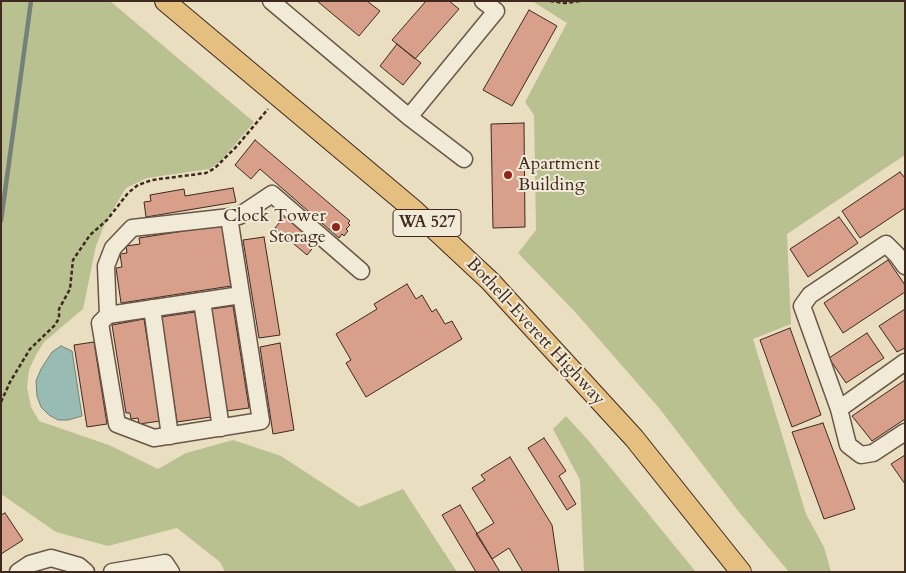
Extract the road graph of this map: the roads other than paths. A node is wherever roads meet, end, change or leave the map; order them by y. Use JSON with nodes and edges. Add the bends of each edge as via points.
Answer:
{"nodes":[{"id":1,"x":165,"y":1,"type":"edge"},
{"id":2,"x":272,"y":1,"type":"edge"},
{"id":3,"x":482,"y":1,"type":"edge"},
{"id":4,"x":409,"y":118,"type":"junction"},
{"id":5,"x":464,"y":158,"type":"dead end"},
{"id":6,"x":229,"y":217,"type":"junction"},
{"id":7,"x":905,"y":266,"type":"edge"},
{"id":8,"x":361,"y":271,"type":"dead end"},
{"id":9,"x":241,"y":295,"type":"junction"},
{"id":10,"x":202,"y":301,"type":"junction"},
{"id":11,"x":152,"y":308,"type":"junction"},
{"id":12,"x":108,"y":314,"type":"junction"},
{"id":13,"x":905,"y":362,"type":"edge"},
{"id":14,"x":839,"y":409,"type":"junction"},
{"id":15,"x":221,"y":428,"type":"junction"},
{"id":16,"x":905,"y":432,"type":"edge"},
{"id":17,"x":170,"y":436,"type":"junction"},
{"id":18,"x":24,"y":570,"type":"edge"},
{"id":19,"x":86,"y":572,"type":"edge"},
{"id":20,"x":112,"y":572,"type":"edge"},
{"id":21,"x":171,"y":572,"type":"edge"},
{"id":22,"x":741,"y":572,"type":"edge"}],
"edges":[{"from":1,"to":22,"type":"main road","name":"Bothell-Everett Highway","number":"WA 527","via":[[414,212],[490,281],[634,438]]},
{"from":2,"to":4,"type":"street"},
{"from":3,"to":4,"type":"street","via":[[496,11]]},
{"from":4,"to":5,"type":"street"},
{"from":6,"to":8,"type":"street","via":[[240,216],[272,194]]},
{"from":6,"to":9,"type":"street"},
{"from":6,"to":12,"type":"street","via":[[132,228],[112,248],[106,266]]},
{"from":7,"to":14,"type":"street","via":[[886,244],[810,295],[802,306]]},
{"from":9,"to":10,"type":"street"},
{"from":9,"to":15,"type":"street","via":[[261,421]]},
{"from":10,"to":11,"type":"street"},
{"from":10,"to":15,"type":"street"},
{"from":11,"to":12,"type":"street"},
{"from":11,"to":17,"type":"street"},
{"from":12,"to":17,"type":"street","via":[[100,323],[117,424],[154,438]]},
{"from":13,"to":14,"type":"street"},
{"from":14,"to":16,"type":"street","via":[[848,445],[860,455],[873,453]]},
{"from":15,"to":17,"type":"street"},
{"from":18,"to":19,"type":"street","via":[[51,558],[79,566]]},
{"from":20,"to":21,"type":"street","via":[[166,563]]}]}
